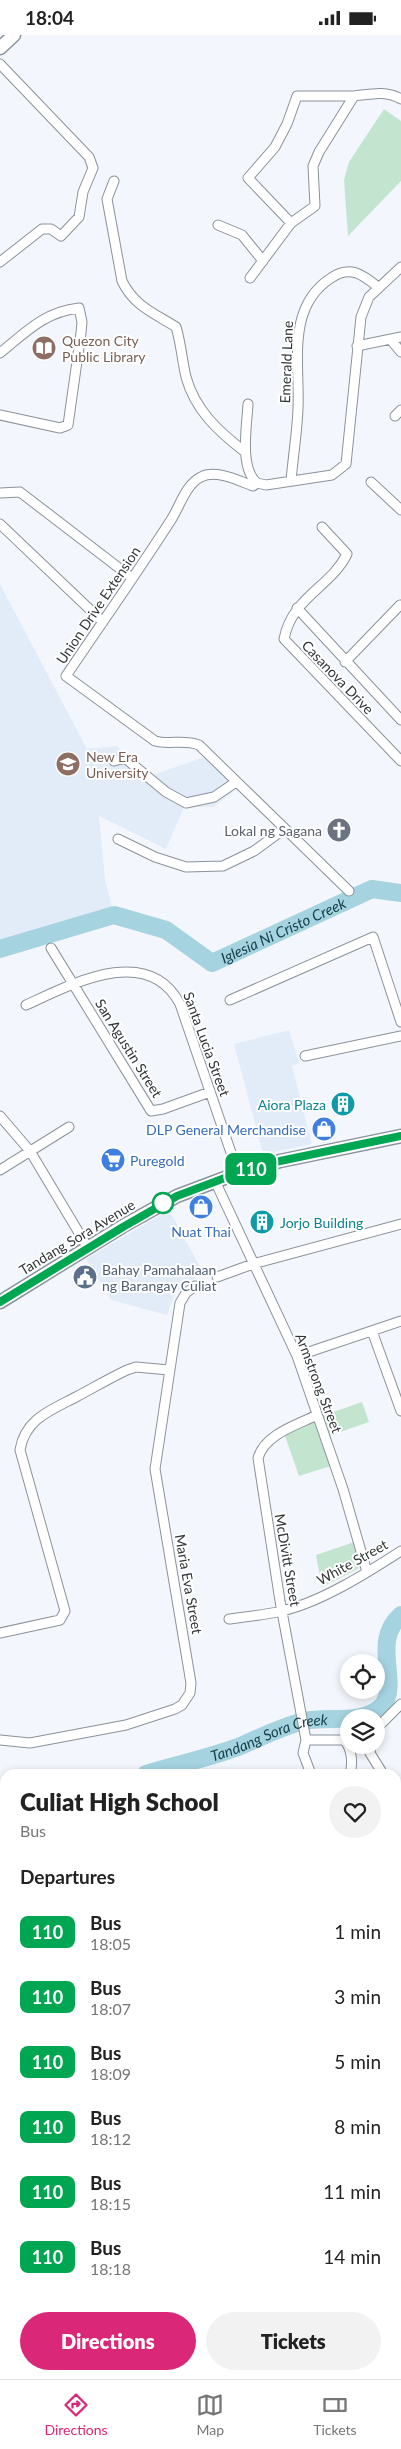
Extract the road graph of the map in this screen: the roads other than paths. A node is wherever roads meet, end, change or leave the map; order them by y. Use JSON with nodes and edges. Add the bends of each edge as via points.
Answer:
{"nodes":[{"id":1,"x":14,"y":35,"type":"edge"},
{"id":2,"x":0,"y":48,"type":"edge"},
{"id":3,"x":0,"y":64,"type":"edge"},
{"id":4,"x":354,"y":96,"type":"junction"},
{"id":5,"x":401,"y":99,"type":"edge"},
{"id":6,"x":114,"y":181,"type":"dead end"},
{"id":7,"x":291,"y":223,"type":"junction"},
{"id":8,"x":218,"y":225,"type":"dead end"},
{"id":9,"x":263,"y":261,"type":"junction"},
{"id":10,"x":0,"y":262,"type":"edge"},
{"id":11,"x":401,"y":267,"type":"edge"},
{"id":12,"x":250,"y":278,"type":"dead end"},
{"id":13,"x":378,"y":287,"type":"junction"},
{"id":14,"x":401,"y":337,"type":"edge"},
{"id":15,"x":391,"y":340,"type":"junction"},
{"id":16,"x":357,"y":346,"type":"junction"},
{"id":17,"x":401,"y":351,"type":"edge"},
{"id":18,"x":0,"y":353,"type":"edge"},
{"id":19,"x":248,"y":404,"type":"dead end"},
{"id":20,"x":0,"y":415,"type":"edge"},
{"id":21,"x":245,"y":452,"type":"junction"},
{"id":22,"x":291,"y":481,"type":"junction"},
{"id":23,"x":370,"y":482,"type":"dead end"},
{"id":24,"x":257,"y":483,"type":"junction"},
{"id":25,"x":0,"y":493,"type":"edge"},
{"id":26,"x":401,"y":510,"type":"edge"},
{"id":27,"x":0,"y":524,"type":"edge"},
{"id":28,"x":322,"y":527,"type":"dead end"},
{"id":29,"x":132,"y":577,"type":"junction"},
{"id":30,"x":400,"y":605,"type":"edge"},
{"id":31,"x":297,"y":608,"type":"junction"},
{"id":32,"x":102,"y":622,"type":"junction"},
{"id":33,"x":345,"y":663,"type":"junction"},
{"id":34,"x":401,"y":720,"type":"edge"},
{"id":35,"x":114,"y":761,"type":"dead end"},
{"id":36,"x":401,"y":761,"type":"edge"},
{"id":37,"x":236,"y":782,"type":"junction"},
{"id":38,"x":284,"y":829,"type":"junction"},
{"id":39,"x":118,"y":839,"type":"dead end"},
{"id":40,"x":349,"y":891,"type":"dead end"},
{"id":41,"x":52,"y":947,"type":"dead end"},
{"id":42,"x":73,"y":983,"type":"junction"},
{"id":43,"x":230,"y":1000,"type":"dead end"},
{"id":44,"x":26,"y":1005,"type":"dead end"},
{"id":45,"x":401,"y":1022,"type":"edge"},
{"id":46,"x":401,"y":1036,"type":"edge"},
{"id":47,"x":305,"y":1056,"type":"dead end"},
{"id":48,"x":210,"y":1092,"type":"junction"},
{"id":49,"x":0,"y":1117,"type":"edge"},
{"id":50,"x":69,"y":1127,"type":"dead end"},
{"id":51,"x":401,"y":1135,"type":"edge"},
{"id":52,"x":30,"y":1151,"type":"junction"},
{"id":53,"x":0,"y":1170,"type":"edge"},
{"id":54,"x":238,"y":1173,"type":"junction"},
{"id":55,"x":215,"y":1181,"type":"junction"},
{"id":56,"x":401,"y":1224,"type":"edge"},
{"id":57,"x":88,"y":1248,"type":"junction"},
{"id":58,"x":253,"y":1264,"type":"junction"},
{"id":59,"x":217,"y":1277,"type":"dead end"},
{"id":60,"x":194,"y":1286,"type":"dead end"},
{"id":61,"x":0,"y":1302,"type":"edge"},
{"id":62,"x":401,"y":1321,"type":"edge"},
{"id":63,"x":372,"y":1331,"type":"junction"},
{"id":64,"x":297,"y":1356,"type":"junction"},
{"id":65,"x":168,"y":1370,"type":"junction"},
{"id":66,"x":401,"y":1411,"type":"edge"},
{"id":67,"x":317,"y":1415,"type":"junction"},
{"id":68,"x":401,"y":1551,"type":"edge"},
{"id":69,"x":367,"y":1573,"type":"junction"},
{"id":70,"x":283,"y":1611,"type":"junction"},
{"id":71,"x":229,"y":1619,"type":"dead end"},
{"id":72,"x":0,"y":1633,"type":"edge"},
{"id":73,"x":401,"y":1704,"type":"edge"},
{"id":74,"x":385,"y":1720,"type":"edge"},
{"id":75,"x":0,"y":1740,"type":"edge"},
{"id":76,"x":306,"y":1740,"type":"junction"},
{"id":77,"x":371,"y":1754,"type":"edge"},
{"id":78,"x":310,"y":1769,"type":"edge"},
{"id":79,"x":350,"y":1769,"type":"edge"},
{"id":80,"x":380,"y":1769,"type":"edge"}],
"edges":[{"from":1,"to":2,"type":"main road"},
{"from":3,"to":10,"type":"street","via":[[89,157],[93,168],[74,224],[61,236],[51,229],[42,229]]},
{"from":4,"to":5,"type":"street","via":[[384,93]]},
{"from":4,"to":7,"type":"street","via":[[313,166],[315,206]]},
{"from":4,"to":7,"type":"street","via":[[296,96],[275,147],[248,178]]},
{"from":6,"to":21,"type":"street","via":[[108,199],[122,281],[135,302],[176,327],[186,378],[198,407]]},
{"from":7,"to":9,"type":"street"},
{"from":8,"to":9,"type":"street","via":[[242,235]]},
{"from":9,"to":12,"type":"street"},
{"from":11,"to":13,"type":"street","name":"Union Drive Extension"},
{"from":13,"to":16,"type":"street","name":"Union Drive Extension","via":[[364,305]]},
{"from":13,"to":22,"type":"street","name":"Emerald Lane","via":[[359,273],[339,273],[318,289],[304,306],[298,352],[298,409]]},
{"from":14,"to":15,"type":"street"},
{"from":15,"to":16,"type":"street"},
{"from":15,"to":17,"type":"street"},
{"from":16,"to":22,"type":"street","name":"Union Drive Extension","via":[[346,464],[332,475]]},
{"from":18,"to":20,"type":"street","via":[[48,316],[60,310],[79,308],[81,333],[68,425],[60,428]]},
{"from":19,"to":21,"type":"street"},
{"from":21,"to":24,"type":"street","via":[[250,473]]},
{"from":22,"to":24,"type":"street","name":"Union Drive Extension","via":[[266,485]]},
{"from":23,"to":26,"type":"street"},
{"from":24,"to":29,"type":"street","name":"Union Drive Extension","via":[[252,486],[227,477],[203,475],[189,487],[167,517]]},
{"from":25,"to":29,"type":"street","via":[[20,492]]},
{"from":27,"to":32,"type":"street"},
{"from":28,"to":31,"type":"street","via":[[347,554]]},
{"from":29,"to":32,"type":"street","name":"Union Drive Extension"},
{"from":30,"to":33,"type":"street"},
{"from":31,"to":33,"type":"street","name":"Casanova Drive"},
{"from":31,"to":36,"type":"street","name":"Casanova Drive","via":[[285,633],[286,644]]},
{"from":32,"to":37,"type":"street","name":"Union Drive Extension","via":[[66,676],[155,741],[199,745]]},
{"from":33,"to":34,"type":"street","name":"Casanova Drive"},
{"from":35,"to":37,"type":"street","via":[[125,758],[166,792],[186,803],[214,797]]},
{"from":37,"to":38,"type":"street","name":"Union Drive Extension"},
{"from":38,"to":39,"type":"street","via":[[254,851],[223,866],[186,867],[155,857]]},
{"from":38,"to":40,"type":"street","name":"Union Drive Extension"},
{"from":41,"to":42,"type":"street","name":"San Agustin Street"},
{"from":42,"to":44,"type":"street","name":"Santa Lucia Street"},
{"from":42,"to":48,"type":"street","name":"San Agustin Street","via":[[151,1111]]},
{"from":42,"to":48,"type":"street","name":"Santa Lucia Street","via":[[113,972],[144,972],[172,989]]},
{"from":43,"to":45,"type":"street","via":[[373,937]]},
{"from":46,"to":47,"type":"street"},
{"from":48,"to":54,"type":"street","name":"Santa Lucia Street"},
{"from":49,"to":52,"type":"street"},
{"from":50,"to":52,"type":"street"},
{"from":51,"to":54,"type":"main road","name":"Tandang Sora Avenue"},
{"from":52,"to":53,"type":"street"},
{"from":52,"to":57,"type":"street"},
{"from":54,"to":55,"type":"main road","name":"Tandang Sora Avenue"},
{"from":55,"to":57,"type":"main road","name":"Tandang Sora Avenue","via":[[159,1205]]},
{"from":55,"to":58,"type":"street","name":"Armstrong Street"},
{"from":56,"to":58,"type":"street"},
{"from":57,"to":61,"type":"main road","name":"Tandang Sora Avenue"},
{"from":58,"to":59,"type":"street"},
{"from":58,"to":64,"type":"street","name":"Armstrong Street"},
{"from":60,"to":65,"type":"street","name":"Maria Eva Street","via":[[180,1303]]},
{"from":62,"to":63,"type":"street"},
{"from":63,"to":64,"type":"street"},
{"from":63,"to":66,"type":"street"},
{"from":64,"to":67,"type":"street","name":"Armstrong Street"},
{"from":65,"to":72,"type":"street","via":[[136,1367],[116,1375],[45,1412],[24,1434],[20,1449],[65,1611],[60,1620]]},
{"from":65,"to":75,"type":"street","name":"Maria Eva Street","via":[[155,1469],[184,1630],[192,1683],[190,1693],[175,1709],[126,1725],[30,1743]]},
{"from":67,"to":69,"type":"street","name":"Armstrong Street","via":[[357,1532]]},
{"from":67,"to":70,"type":"street","name":"McDivitt Street","via":[[273,1438],[260,1451],[258,1458]]},
{"from":68,"to":69,"type":"street","name":"White Street"},
{"from":69,"to":70,"type":"street","name":"White Street"},
{"from":70,"to":71,"type":"street","name":"White Street"},
{"from":70,"to":76,"type":"street","name":"McDivitt Street"},
{"from":73,"to":74,"type":"street"},
{"from":76,"to":78,"type":"street","name":"McDivitt Street","via":[[304,1753]]},
{"from":76,"to":79,"type":"street","via":[[344,1740],[349,1745]]},
{"from":77,"to":80,"type":"street"}]}
